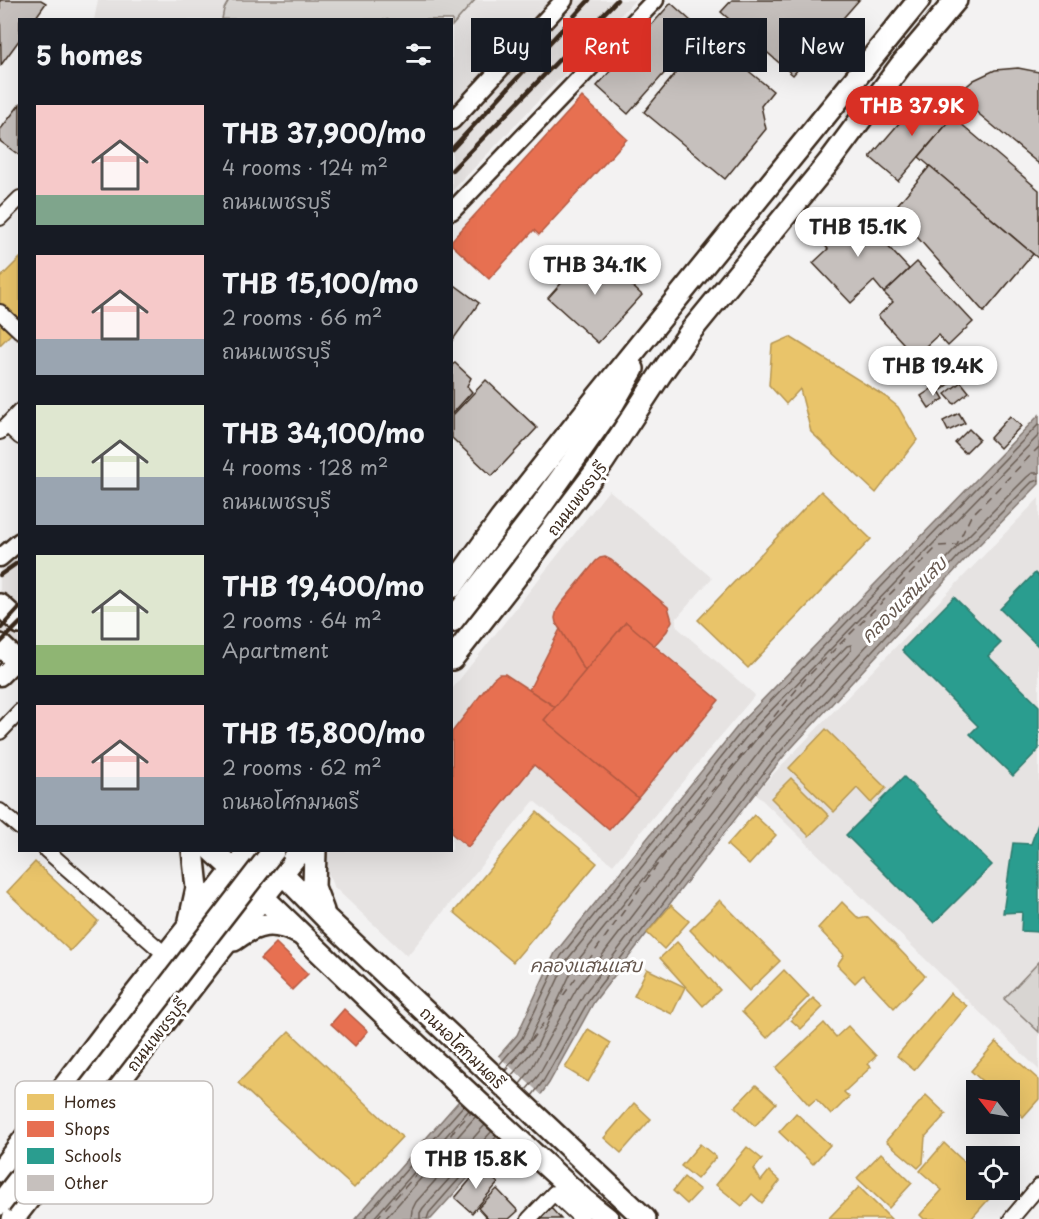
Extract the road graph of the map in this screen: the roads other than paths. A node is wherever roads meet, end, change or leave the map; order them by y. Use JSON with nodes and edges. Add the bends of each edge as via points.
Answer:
{"nodes":[{"id":1,"x":564,"y":0,"type":"edge"},
{"id":2,"x":655,"y":0,"type":"edge"},
{"id":3,"x":919,"y":0,"type":"edge"},
{"id":4,"x":956,"y":0,"type":"edge"},
{"id":5,"x":453,"y":120,"type":"edge"},
{"id":6,"x":18,"y":200,"type":"edge"},
{"id":7,"x":453,"y":209,"type":"edge"},
{"id":8,"x":0,"y":218,"type":"edge"},
{"id":9,"x":0,"y":312,"type":"edge"},
{"id":10,"x":664,"y":313,"type":"junction"},
{"id":11,"x":18,"y":329,"type":"edge"},
{"id":12,"x":691,"y":331,"type":"junction"},
{"id":13,"x":610,"y":409,"type":"junction"},
{"id":14,"x":18,"y":413,"type":"edge"},
{"id":15,"x":3,"y":428,"type":"edge"},
{"id":16,"x":18,"y":436,"type":"edge"},
{"id":17,"x":18,"y":543,"type":"edge"},
{"id":18,"x":0,"y":558,"type":"edge"},
{"id":19,"x":453,"y":585,"type":"edge"},
{"id":20,"x":0,"y":604,"type":"edge"},
{"id":21,"x":453,"y":620,"type":"edge"},
{"id":22,"x":18,"y":621,"type":"edge"},
{"id":23,"x":0,"y":645,"type":"edge"},
{"id":24,"x":453,"y":658,"type":"edge"},
{"id":25,"x":18,"y":662,"type":"edge"},
{"id":26,"x":0,"y":677,"type":"edge"},
{"id":27,"x":18,"y":713,"type":"edge"},
{"id":28,"x":0,"y":732,"type":"edge"},
{"id":29,"x":0,"y":811,"type":"edge"},
{"id":30,"x":18,"y":826,"type":"edge"},
{"id":31,"x":48,"y":852,"type":"edge"},
{"id":32,"x":193,"y":852,"type":"edge"},
{"id":33,"x":214,"y":852,"type":"edge"},
{"id":34,"x":247,"y":852,"type":"edge"},
{"id":35,"x":258,"y":852,"type":"edge"},
{"id":36,"x":272,"y":852,"type":"edge"},
{"id":37,"x":300,"y":852,"type":"edge"},
{"id":38,"x":315,"y":852,"type":"edge"},
{"id":39,"x":232,"y":870,"type":"junction"},
{"id":40,"x":283,"y":874,"type":"junction"},
{"id":41,"x":263,"y":897,"type":"junction"},
{"id":42,"x":326,"y":918,"type":"junction"},
{"id":43,"x":188,"y":927,"type":"junction"},
{"id":44,"x":303,"y":935,"type":"junction"},
{"id":45,"x":218,"y":953,"type":"junction"},
{"id":46,"x":166,"y":956,"type":"junction"},
{"id":47,"x":121,"y":1012,"type":"junction"},
{"id":48,"x":150,"y":1041,"type":"junction"},
{"id":49,"x":68,"y":1081,"type":"edge"},
{"id":50,"x":95,"y":1081,"type":"edge"},
{"id":51,"x":119,"y":1081,"type":"edge"},
{"id":52,"x":15,"y":1151,"type":"edge"},
{"id":53,"x":0,"y":1171,"type":"edge"},
{"id":54,"x":15,"y":1185,"type":"edge"},
{"id":55,"x":1039,"y":1186,"type":"edge"},
{"id":56,"x":0,"y":1204,"type":"edge"},
{"id":57,"x":25,"y":1204,"type":"edge"},
{"id":58,"x":583,"y":1209,"type":"edge"},
{"id":59,"x":606,"y":1218,"type":"edge"},
{"id":60,"x":13,"y":1219,"type":"edge"},
{"id":61,"x":529,"y":1219,"type":"edge"},
{"id":62,"x":645,"y":1219,"type":"edge"},
{"id":63,"x":1011,"y":1219,"type":"edge"}],
"edges":[{"from":1,"to":5,"type":"street"},
{"from":2,"to":7,"type":"street"},
{"from":3,"to":10,"type":"main road","name":"ถนนเพชรบุรี"},
{"from":4,"to":12,"type":"main road","name":"ถนนเพชรบุรี"},
{"from":6,"to":8,"type":"street"},
{"from":9,"to":11,"type":"street"},
{"from":10,"to":13,"type":"main road","name":"ถนนเพชรบุรี"},
{"from":10,"to":19,"type":"main road","name":"ถนนเพชรบุรี"},
{"from":12,"to":13,"type":"main road","name":"ถนนเพชรบุรี"},
{"from":12,"to":24,"type":"main road","name":"ถนนเพชรบุรี","via":[[603,462]]},
{"from":13,"to":21,"type":"main road","name":"ถนนเพชรบุรี"},
{"from":14,"to":15,"type":"street"},
{"from":15,"to":16,"type":"street"},
{"from":17,"to":18,"type":"street"},
{"from":20,"to":22,"type":"main road"},
{"from":23,"to":25,"type":"main road"},
{"from":25,"to":26,"type":"street"},
{"from":27,"to":28,"type":"street"},
{"from":29,"to":30,"type":"street"},
{"from":31,"to":46,"type":"street"},
{"from":32,"to":43,"type":"main road","via":[[197,888]]},
{"from":33,"to":39,"type":"main road","name":"ถนนอโศกมนตรี"},
{"from":34,"to":39,"type":"main road"},
{"from":35,"to":40,"type":"main road","name":"ถนนอโศกมนตรี"},
{"from":36,"to":50,"type":"main road","name":"ถนนเพชรบุรี","bridge":true},
{"from":37,"to":40,"type":"main road","name":"ถนนเพชรบุรี"},
{"from":38,"to":42,"type":"main road","via":[[314,887]]},
{"from":39,"to":41,"type":"main road","name":"ถนนอโศกมนตรี"},
{"from":39,"to":43,"type":"main road"},
{"from":40,"to":41,"type":"main road","name":"ถนนเพชรบุรี"},
{"from":40,"to":42,"type":"main road","name":"ถนนอโศกมนตรี"},
{"from":41,"to":44,"type":"main road","name":"ถนนอโศกมนตรี"},
{"from":41,"to":45,"type":"main road","name":"ถนนเพชรบุรี"},
{"from":42,"to":62,"type":"main road","name":"ถนนอโศกมนตรี"},
{"from":43,"to":46,"type":"main road"},
{"from":44,"to":45,"type":"main road","via":[[288,928],[256,927]]},
{"from":44,"to":58,"type":"main road","name":"ถนนอโศกมนตรี"},
{"from":45,"to":48,"type":"main road","name":"ถนนเพชรบุรี"},
{"from":46,"to":47,"type":"main road"},
{"from":47,"to":48,"type":"main road","via":[[130,1008],[151,1017]]},
{"from":47,"to":49,"type":"main road"},
{"from":48,"to":51,"type":"main road","name":"ถนนเพชรบุรี"},
{"from":52,"to":53,"type":"main road"},
{"from":54,"to":56,"type":"main road","name":"ถนนเพชรบุรี","bridge":true},
{"from":55,"to":63,"type":"street"},
{"from":57,"to":60,"type":"main road","name":"ถนนเพชรบุรี"},
{"from":58,"to":59,"type":"main road","name":"ถนนอโศกมนตรี"},
{"from":58,"to":61,"type":"street","via":[[554,1193]]}]}
